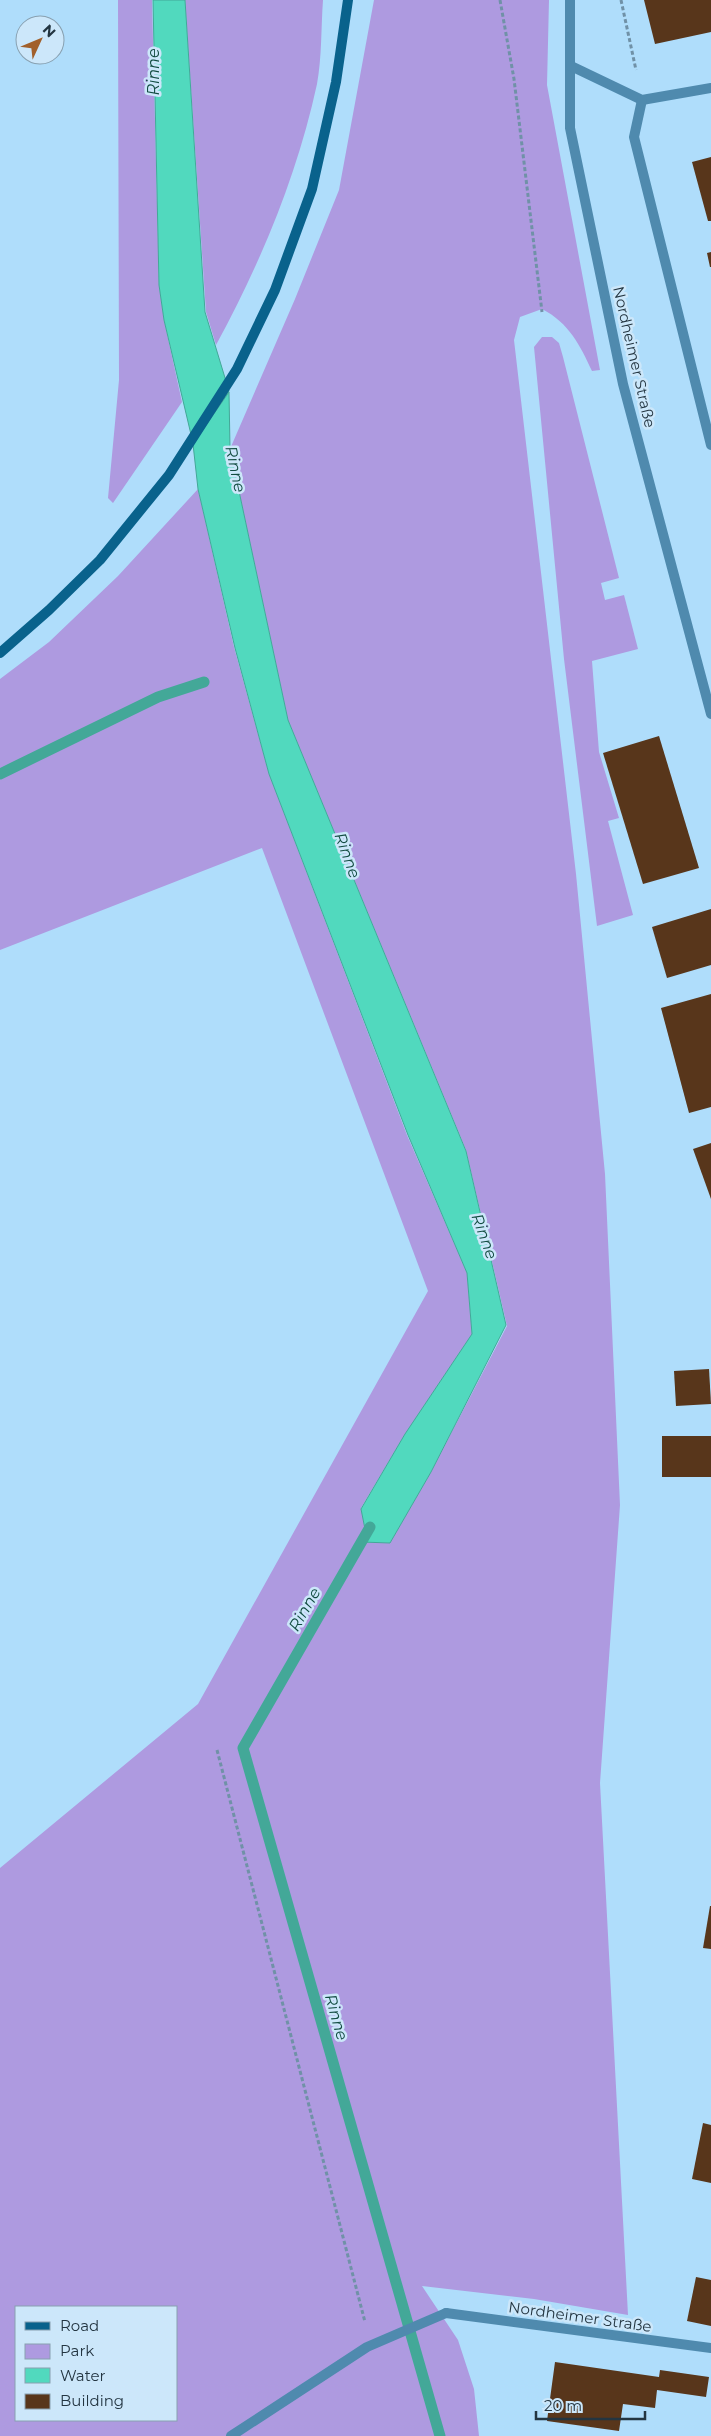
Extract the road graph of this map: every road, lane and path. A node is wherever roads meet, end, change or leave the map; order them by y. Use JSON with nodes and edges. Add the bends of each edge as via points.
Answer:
{"nodes":[{"id":1,"x":348,"y":0,"type":"edge"},
{"id":2,"x":500,"y":0,"type":"edge"},
{"id":3,"x":570,"y":0,"type":"edge"},
{"id":4,"x":621,"y":0,"type":"edge"},
{"id":5,"x":572,"y":66,"type":"junction"},
{"id":6,"x":711,"y":88,"type":"edge"},
{"id":7,"x":642,"y":100,"type":"junction"},
{"id":8,"x":542,"y":312,"type":"dead end"},
{"id":9,"x":711,"y":445,"type":"edge"},
{"id":10,"x":0,"y":653,"type":"edge"},
{"id":11,"x":711,"y":714,"type":"edge"},
{"id":12,"x":217,"y":1750,"type":"dead end"},
{"id":13,"x":367,"y":2347,"type":"junction"},
{"id":14,"x":711,"y":2348,"type":"edge"},
{"id":15,"x":231,"y":2436,"type":"edge"}],
"edges":[{"from":1,"to":10,"type":"main road","via":[[336,82],[312,189],[275,290],[237,369],[169,475],[100,560]]},
{"from":2,"to":8,"type":"path","via":[[514,79]]},
{"from":3,"to":5,"type":"street","name":"Nordheimer Straße"},
{"from":4,"to":7,"type":"path"},
{"from":5,"to":7,"type":"street"},
{"from":5,"to":11,"type":"street","name":"Nordheimer Straße","via":[[570,128],[623,384]]},
{"from":6,"to":7,"type":"street"},
{"from":7,"to":9,"type":"street","via":[[634,137]]},
{"from":12,"to":13,"type":"path","via":[[365,2314]]},
{"from":13,"to":14,"type":"street","name":"Nordheimer Straße","via":[[446,2313]]},
{"from":13,"to":15,"type":"street"}]}
